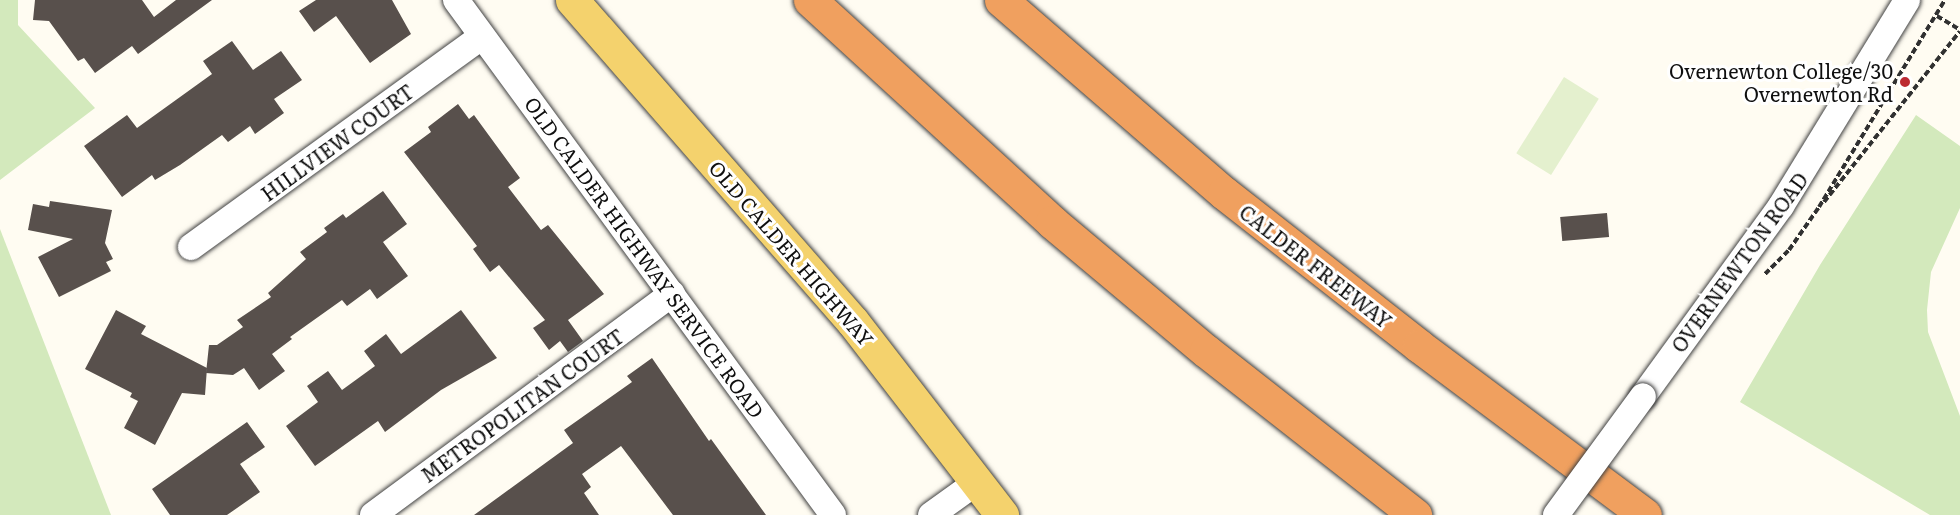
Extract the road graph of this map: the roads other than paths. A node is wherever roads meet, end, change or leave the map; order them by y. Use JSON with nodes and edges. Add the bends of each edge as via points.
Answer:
{"nodes":[{"id":1,"x":456,"y":0,"type":"edge"},
{"id":2,"x":572,"y":0,"type":"edge"},
{"id":3,"x":810,"y":0,"type":"edge"},
{"id":4,"x":1001,"y":0,"type":"edge"},
{"id":5,"x":1030,"y":0,"type":"edge"},
{"id":6,"x":1907,"y":0,"type":"edge"},
{"id":7,"x":482,"y":36,"type":"junction"},
{"id":8,"x":191,"y":248,"type":"dead end"},
{"id":9,"x":1341,"y":286,"type":"junction"},
{"id":10,"x":672,"y":294,"type":"junction"},
{"id":11,"x":977,"y":482,"type":"junction"},
{"id":12,"x":373,"y":515,"type":"edge"},
{"id":13,"x":833,"y":515,"type":"edge"},
{"id":14,"x":931,"y":515,"type":"edge"},
{"id":15,"x":1002,"y":515,"type":"edge"},
{"id":16,"x":1415,"y":515,"type":"edge"},
{"id":17,"x":1556,"y":515,"type":"edge"},
{"id":18,"x":1645,"y":515,"type":"edge"}],
"edges":[{"from":1,"to":7,"type":"street","name":"OLD CALDER HIGHWAY SERVICE ROAD"},
{"from":2,"to":11,"type":"main road","name":"OLD CALDER HIGHWAY","via":[[853,321]]},
{"from":3,"to":16,"type":"highway","via":[[1052,222],[1206,351]]},
{"from":4,"to":9,"type":"highway","name":"CALDER FREEWAY","via":[[1224,193]]},
{"from":5,"to":9,"type":"highway","via":[[1226,187]]},
{"from":6,"to":17,"type":"street","name":"OVERNEWTON ROAD","bridge":true,"via":[[1787,197]]},
{"from":7,"to":8,"type":"street","name":"HILLVIEW COURT"},
{"from":7,"to":10,"type":"street","name":"OLD CALDER HIGHWAY SERVICE ROAD"},
{"from":9,"to":18,"type":"highway","name":"CALDER FREEWAY"},
{"from":10,"to":12,"type":"street","name":"METROPOLITAN COURT"},
{"from":10,"to":13,"type":"street","name":"OLD CALDER HIGHWAY SERVICE ROAD"},
{"from":11,"to":14,"type":"street"},
{"from":11,"to":15,"type":"main road","name":"OLD CALDER HIGHWAY"}]}
